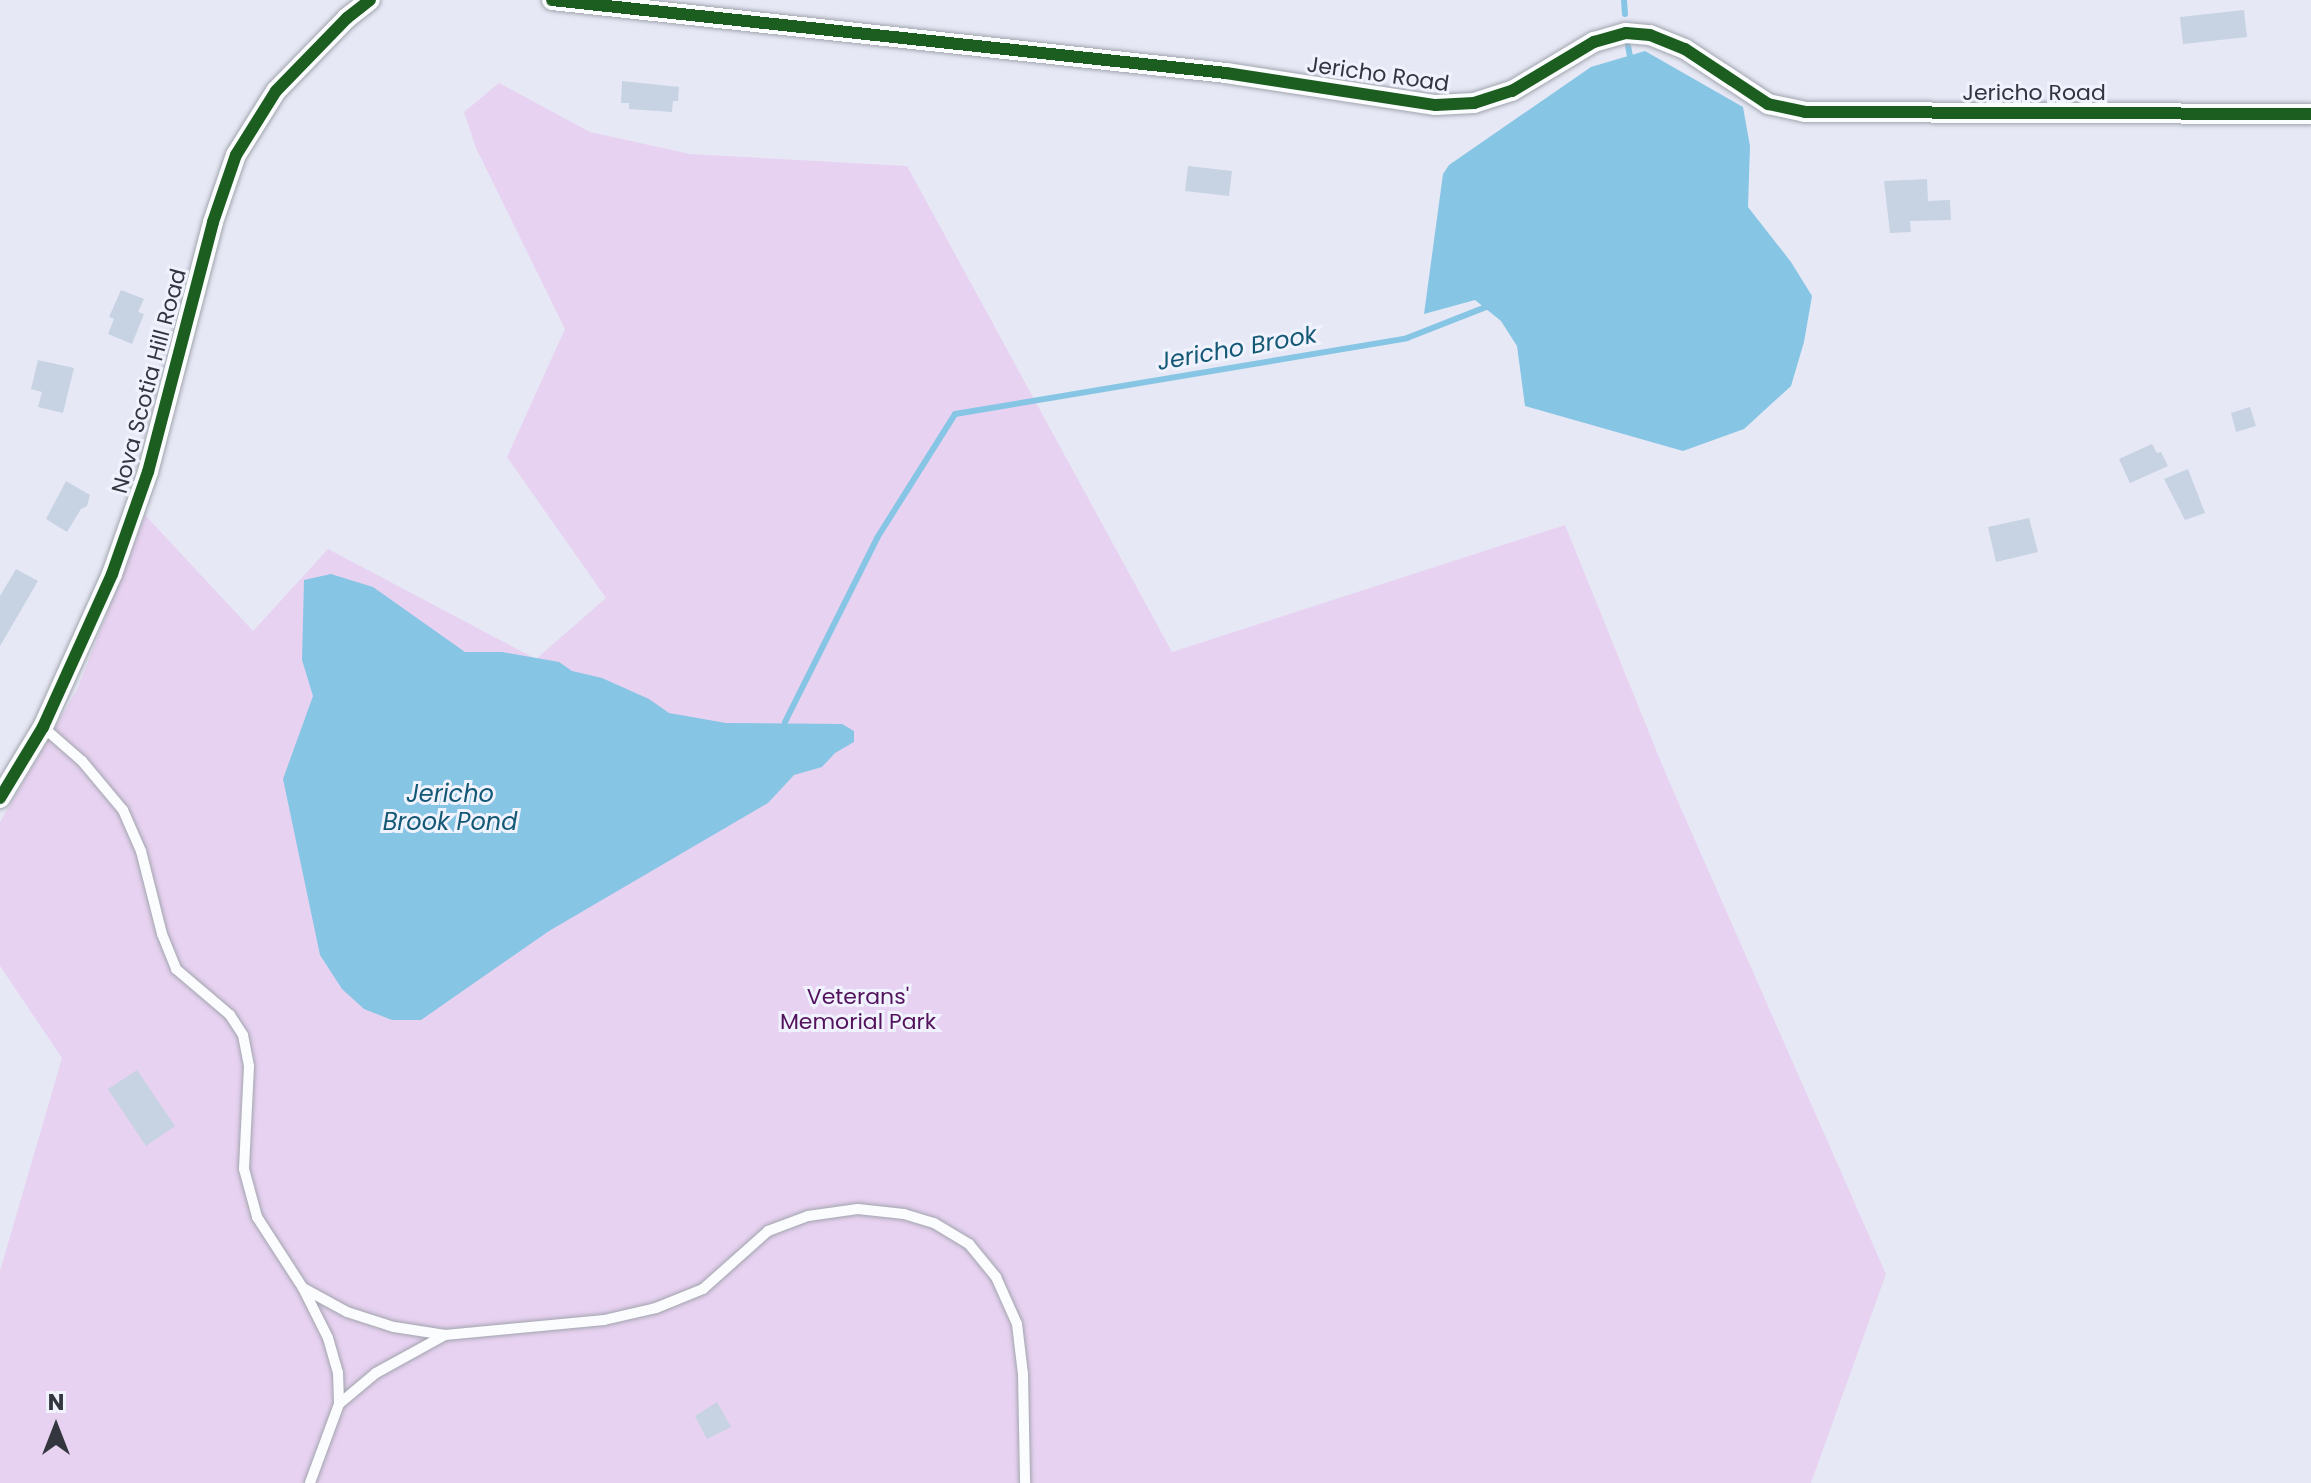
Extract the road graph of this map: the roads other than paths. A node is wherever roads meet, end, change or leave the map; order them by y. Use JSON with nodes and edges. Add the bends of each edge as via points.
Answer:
{"nodes":[{"id":1,"x":370,"y":0,"type":"edge"},
{"id":2,"x":552,"y":0,"type":"edge"},
{"id":3,"x":2311,"y":114,"type":"edge"},
{"id":4,"x":43,"y":727,"type":"junction"},
{"id":5,"x":0,"y":798,"type":"edge"},
{"id":6,"x":303,"y":1288,"type":"junction"},
{"id":7,"x":445,"y":1335,"type":"junction"},
{"id":8,"x":339,"y":1404,"type":"junction"},
{"id":9,"x":311,"y":1482,"type":"edge"},
{"id":10,"x":1025,"y":1483,"type":"edge"}],
"edges":[{"from":1,"to":4,"type":"street","name":"Nova Scotia Hill Road","via":[[276,91],[236,155],[213,222],[148,472],[112,574]]},
{"from":2,"to":3,"type":"street","name":"Jericho Road","via":[[1226,73],[1436,105],[1474,103],[1512,91],[1594,42],[1626,33],[1650,35],[1685,49],[1768,104],[1805,112]]},
{"from":4,"to":5,"type":"street","name":"Nova Scotia Hill Road"},
{"from":4,"to":6,"type":"lane","via":[[82,761],[123,810],[141,851],[176,969],[230,1015],[243,1035],[249,1066],[244,1169],[257,1217]]},
{"from":6,"to":7,"type":"lane","via":[[347,1312]]},
{"from":6,"to":8,"type":"lane","via":[[328,1338],[338,1373]]},
{"from":7,"to":8,"type":"lane","via":[[376,1373]]},
{"from":7,"to":10,"type":"lane","via":[[604,1320],[656,1308],[703,1289],[768,1231],[808,1216],[858,1209],[904,1214],[934,1223],[969,1244],[996,1277],[1017,1324]]},
{"from":8,"to":9,"type":"lane"}]}
